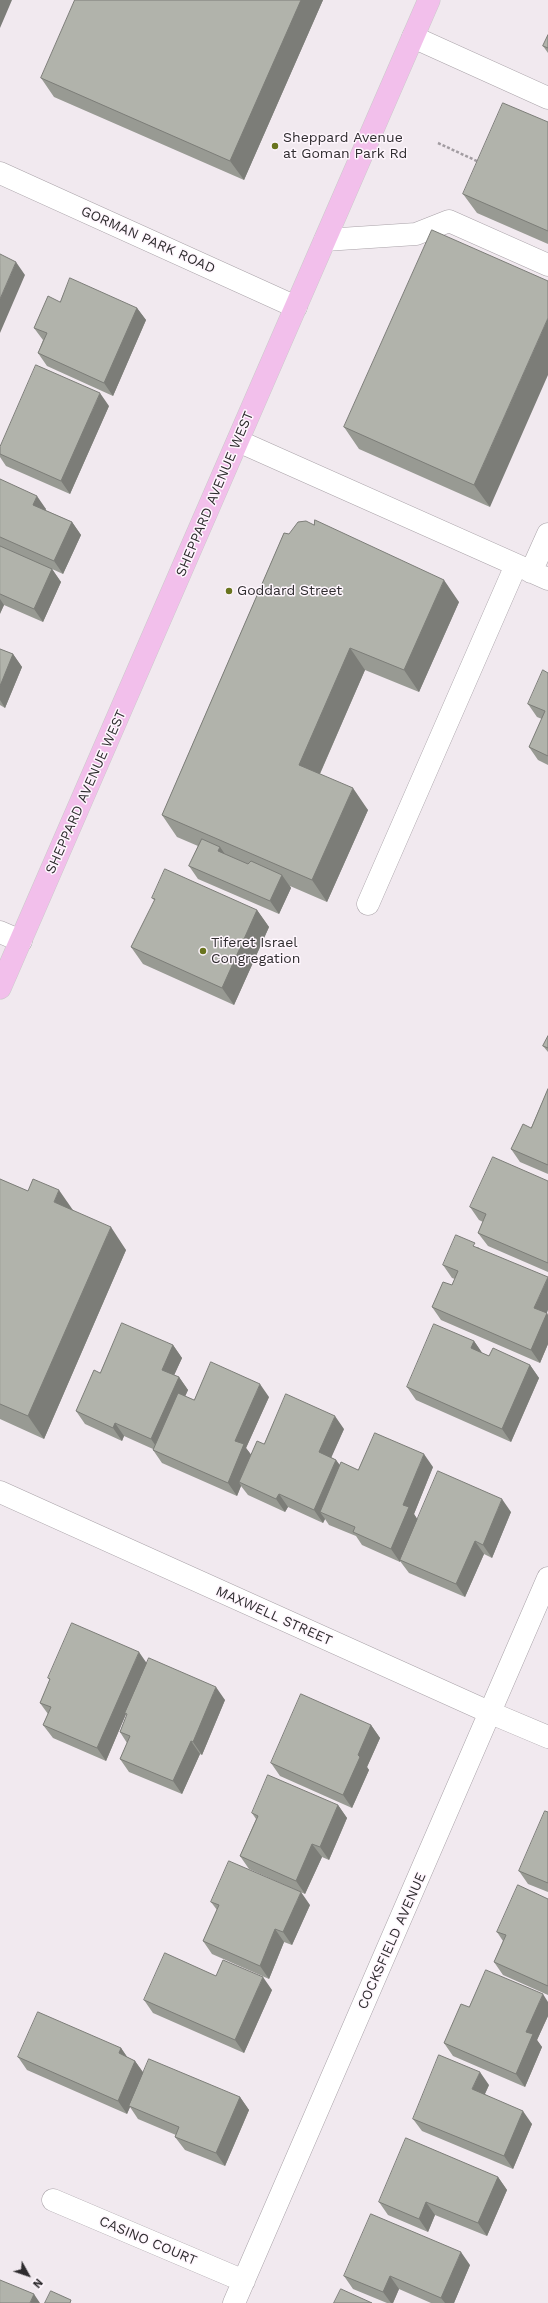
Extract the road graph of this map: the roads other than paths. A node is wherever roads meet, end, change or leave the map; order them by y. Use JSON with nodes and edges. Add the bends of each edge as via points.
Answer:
{"nodes":[{"id":1,"x":429,"y":0,"type":"edge"},
{"id":2,"x":413,"y":37,"type":"junction"},
{"id":3,"x":548,"y":98,"type":"edge"},
{"id":4,"x":0,"y":173,"type":"edge"},
{"id":5,"x":325,"y":240,"type":"junction"},
{"id":6,"x":548,"y":265,"type":"edge"},
{"id":7,"x":296,"y":307,"type":"junction"},
{"id":8,"x":238,"y":441,"type":"junction"},
{"id":9,"x":548,"y":534,"type":"edge"},
{"id":10,"x":532,"y":572,"type":"edge"},
{"id":11,"x":368,"y":904,"type":"dead end"},
{"id":12,"x":0,"y":932,"type":"edge"},
{"id":13,"x":21,"y":941,"type":"junction"},
{"id":14,"x":0,"y":988,"type":"edge"},
{"id":15,"x":0,"y":1492,"type":"edge"},
{"id":16,"x":548,"y":1578,"type":"edge"},
{"id":17,"x":491,"y":1713,"type":"junction"},
{"id":18,"x":548,"y":1737,"type":"edge"},
{"id":19,"x":52,"y":2200,"type":"dead end"},
{"id":20,"x":244,"y":2281,"type":"junction"},
{"id":21,"x":234,"y":2303,"type":"edge"}],
"edges":[{"from":1,"to":2,"type":"main road","name":"SHEPPARD AVENUE WEST"},
{"from":2,"to":3,"type":"street"},
{"from":2,"to":5,"type":"main road","name":"SHEPPARD AVENUE WEST"},
{"from":4,"to":7,"type":"street","name":"GORMAN PARK ROAD"},
{"from":5,"to":6,"type":"street","via":[[416,234],[449,222]]},
{"from":5,"to":7,"type":"main road","name":"SHEPPARD AVENUE WEST"},
{"from":7,"to":8,"type":"main road","name":"SHEPPARD AVENUE WEST"},
{"from":8,"to":10,"type":"street"},
{"from":8,"to":13,"type":"main road","name":"SHEPPARD AVENUE WEST"},
{"from":9,"to":10,"type":"street"},
{"from":10,"to":11,"type":"street"},
{"from":12,"to":13,"type":"street"},
{"from":13,"to":14,"type":"main road","name":"SHEPPARD AVENUE WEST"},
{"from":15,"to":17,"type":"street","name":"MAXWELL STREET"},
{"from":16,"to":17,"type":"street","name":"COCKSFIELD AVENUE"},
{"from":17,"to":18,"type":"street","name":"MAXWELL STREET"},
{"from":17,"to":20,"type":"street","name":"COCKSFIELD AVENUE"},
{"from":19,"to":20,"type":"street","name":"CASINO COURT"},
{"from":20,"to":21,"type":"street","name":"COCKSFIELD AVENUE"}]}
